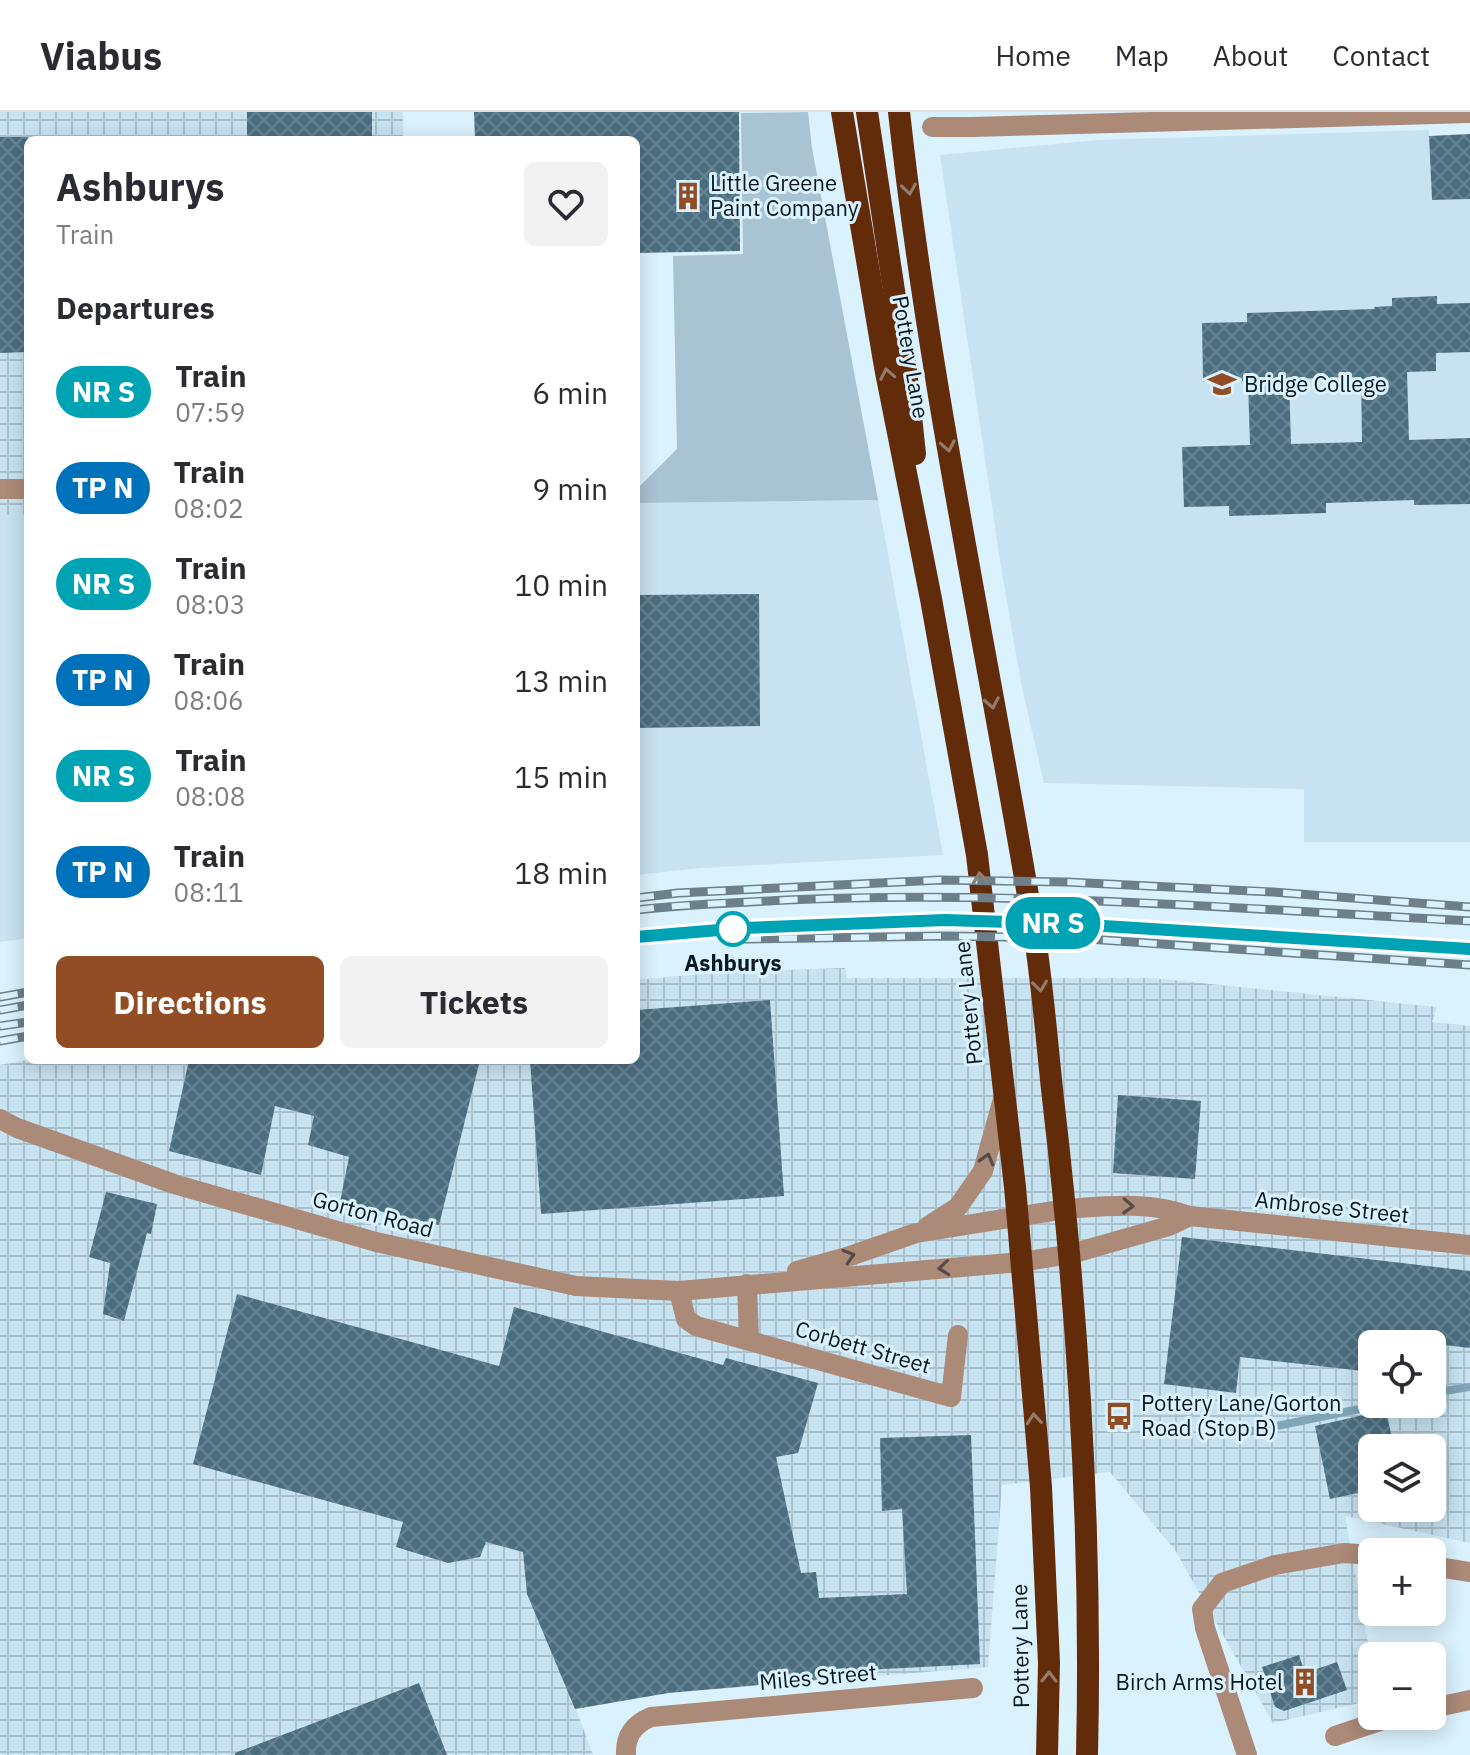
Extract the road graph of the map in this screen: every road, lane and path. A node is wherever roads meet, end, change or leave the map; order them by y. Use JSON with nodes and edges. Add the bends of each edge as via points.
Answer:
{"nodes":[{"id":1,"x":842,"y":112,"type":"edge"},
{"id":2,"x":867,"y":112,"type":"edge"},
{"id":3,"x":899,"y":112,"type":"edge"},
{"id":4,"x":1470,"y":113,"type":"edge"},
{"id":5,"x":932,"y":127,"type":"dead end"},
{"id":6,"x":0,"y":489,"type":"edge"},
{"id":7,"x":24,"y":489,"type":"edge"},
{"id":8,"x":931,"y":599,"type":"junction"},
{"id":9,"x":1004,"y":1094,"type":"junction"},
{"id":10,"x":0,"y":1119,"type":"edge"},
{"id":11,"x":1066,"y":1209,"type":"junction"},
{"id":12,"x":1017,"y":1216,"type":"junction"},
{"id":13,"x":1190,"y":1216,"type":"junction"},
{"id":14,"x":916,"y":1233,"type":"junction"},
{"id":15,"x":1470,"y":1245,"type":"edge"},
{"id":16,"x":1071,"y":1254,"type":"junction"},
{"id":17,"x":1021,"y":1262,"type":"junction"},
{"id":18,"x":747,"y":1284,"type":"junction"},
{"id":19,"x":679,"y":1291,"type":"junction"},
{"id":20,"x":958,"y":1335,"type":"dead end"},
{"id":21,"x":749,"y":1340,"type":"junction"},
{"id":22,"x":1358,"y":1554,"type":"edge"},
{"id":23,"x":1446,"y":1568,"type":"edge"},
{"id":24,"x":1470,"y":1572,"type":"edge"},
{"id":25,"x":973,"y":1688,"type":"dead end"},
{"id":26,"x":1470,"y":1700,"type":"edge"},
{"id":27,"x":1446,"y":1705,"type":"edge"},
{"id":28,"x":1358,"y":1728,"type":"edge"},
{"id":29,"x":1335,"y":1736,"type":"dead end"},
{"id":30,"x":626,"y":1755,"type":"edge"},
{"id":31,"x":1047,"y":1755,"type":"edge"},
{"id":32,"x":1087,"y":1755,"type":"edge"},
{"id":33,"x":1247,"y":1755,"type":"edge"}],
"edges":[{"from":8,"to":1,"type":"highway","name":"Pottery Lane","one_way":true},
{"from":2,"to":8,"type":"highway","via":[[906,370]]},
{"from":3,"to":11,"type":"highway","name":"Pottery Lane","one_way":true,"via":[[940,403],[1033,929]]},
{"from":4,"to":5,"type":"street"},
{"from":6,"to":7,"type":"street"},
{"from":9,"to":8,"type":"highway","name":"Pottery Lane","one_way":true,"via":[[977,855]]},
{"from":9,"to":12,"type":"highway","name":"Pottery Lane"},
{"from":14,"to":9,"type":"street","one_way":true,"via":[[958,1207],[983,1171]]},
{"from":10,"to":19,"type":"street","name":"Gorton Road","via":[[174,1184],[376,1242],[576,1286]]},
{"from":11,"to":12,"type":"street","name":"Gorton Road"},
{"from":11,"to":13,"type":"street","name":"Ambrose Street","one_way":true,"via":[[1125,1205]]},
{"from":11,"to":16,"type":"highway","name":"Pottery Lane"},
{"from":12,"to":14,"type":"street","name":"Gorton Road"},
{"from":12,"to":17,"type":"highway","name":"Pottery Lane"},
{"from":13,"to":15,"type":"street","name":"Ambrose Street"},
{"from":13,"to":16,"type":"street","name":"Ambrose Street"},
{"from":18,"to":14,"type":"street","name":"Gorton Road","one_way":true},
{"from":16,"to":17,"type":"street","name":"Gorton Road"},
{"from":16,"to":32,"type":"highway","name":"Pottery Lane","via":[[1085,1462]]},
{"from":17,"to":18,"type":"street","name":"Gorton Road","one_way":true},
{"from":31,"to":17,"type":"highway","name":"Pottery Lane","one_way":true,"via":[[1049,1663],[1041,1487]]},
{"from":18,"to":19,"type":"street","name":"Gorton Road"},
{"from":18,"to":21,"type":"street"},
{"from":19,"to":21,"type":"street","name":"Corbett Street","via":[[686,1319]]},
{"from":20,"to":21,"type":"street","name":"Corbett Street","via":[[951,1397]]},
{"from":22,"to":33,"type":"street","via":[[1291,1562],[1222,1583],[1202,1609]]},
{"from":23,"to":24,"type":"street"},
{"from":25,"to":30,"type":"street","name":"Miles Street","via":[[651,1717],[626,1740]]},
{"from":26,"to":27,"type":"street"},
{"from":28,"to":29,"type":"street"}]}
